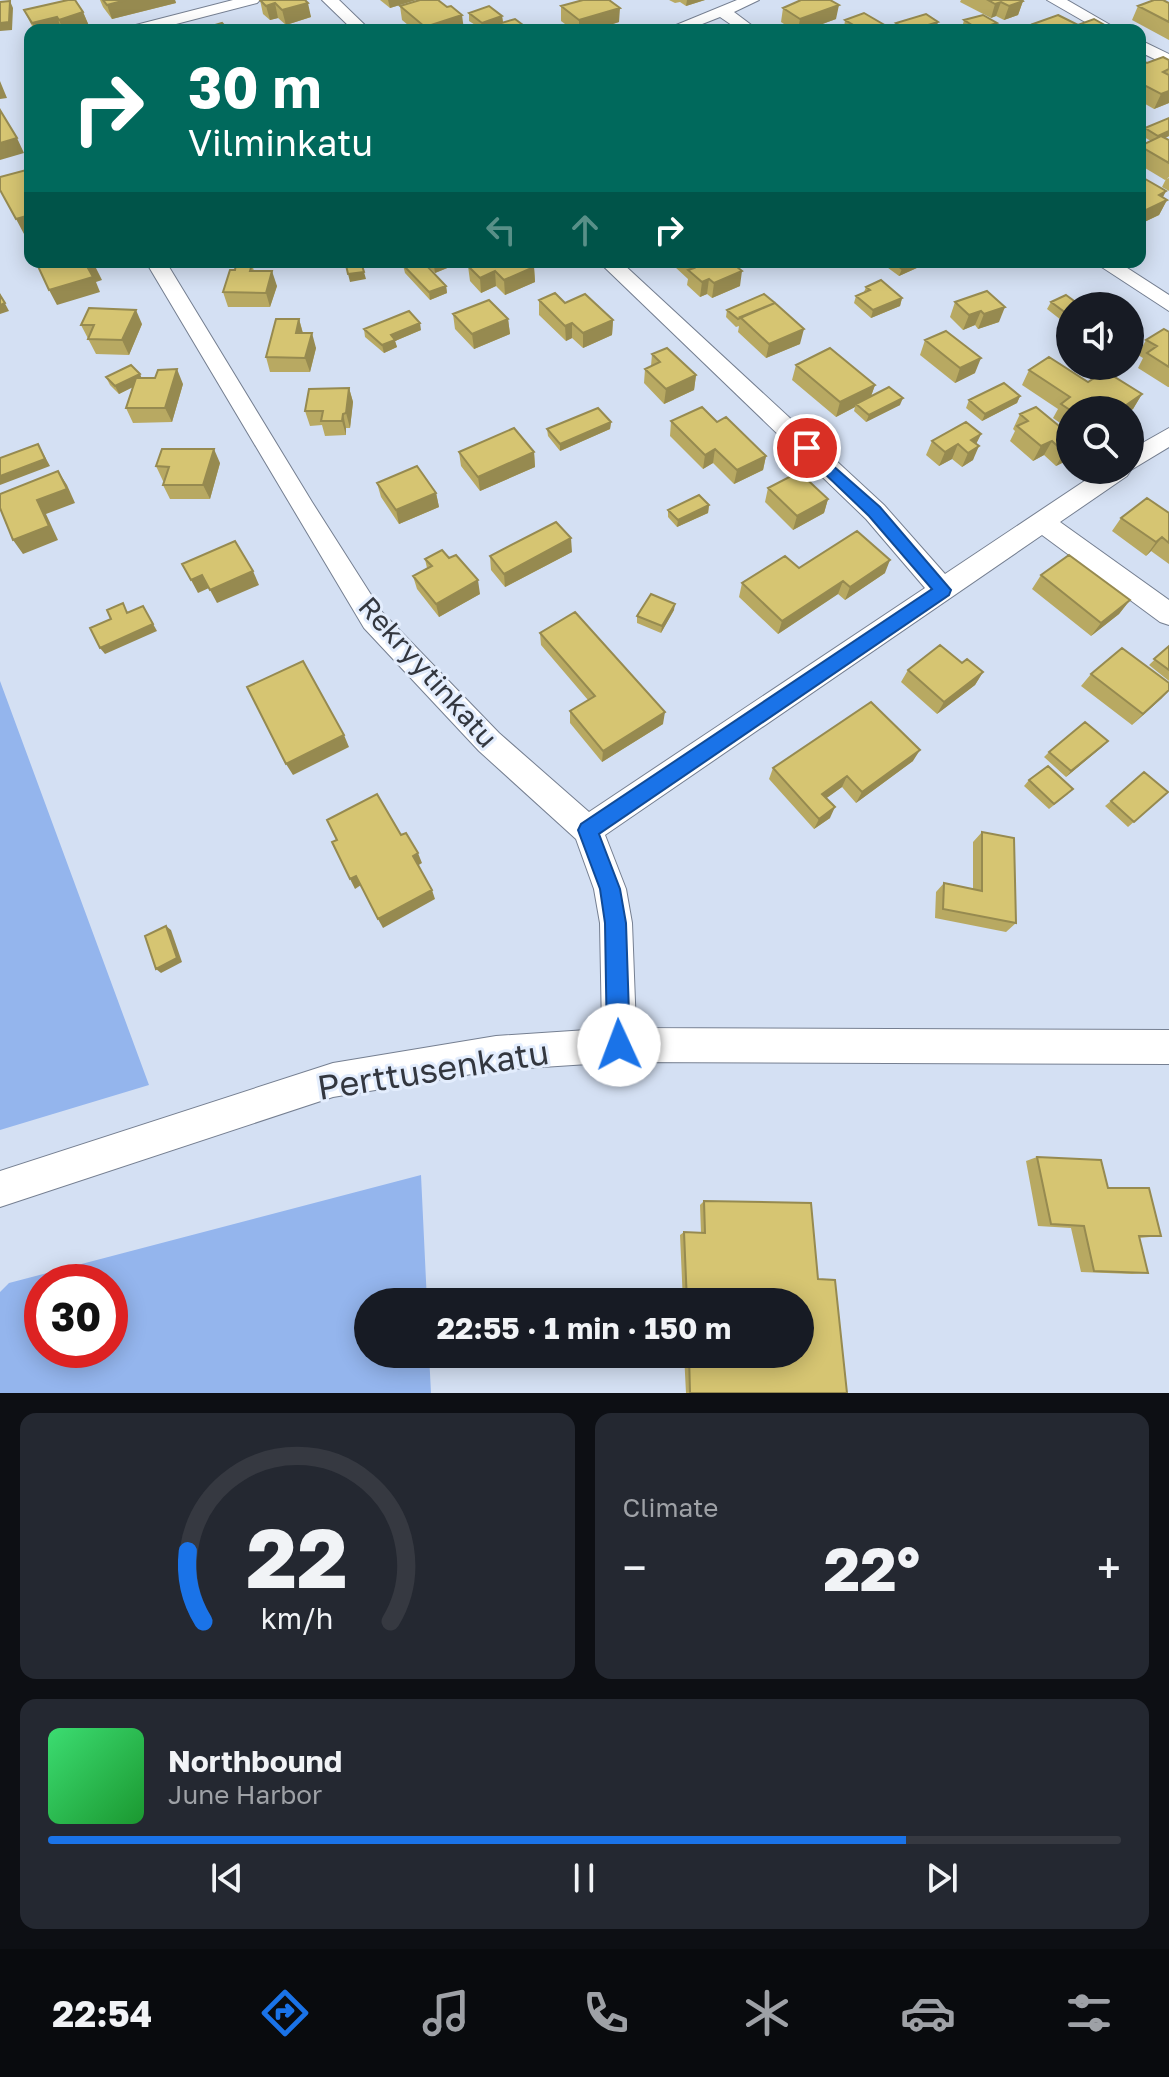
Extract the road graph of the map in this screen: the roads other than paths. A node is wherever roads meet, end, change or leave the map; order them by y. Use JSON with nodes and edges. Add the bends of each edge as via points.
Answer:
{"nodes":[{"id":1,"x":252,"y":0,"type":"edge"},
{"id":2,"x":330,"y":0,"type":"edge"},
{"id":3,"x":751,"y":0,"type":"edge"},
{"id":4,"x":1055,"y":0,"type":"edge"},
{"id":5,"x":723,"y":12,"type":"junction"},
{"id":6,"x":158,"y":24,"type":"edge"},
{"id":7,"x":356,"y":24,"type":"edge"},
{"id":8,"x":689,"y":24,"type":"edge"},
{"id":9,"x":741,"y":24,"type":"edge"},
{"id":10,"x":1100,"y":24,"type":"edge"},
{"id":11,"x":1146,"y":48,"type":"edge"},
{"id":12,"x":1169,"y":61,"type":"edge"},
{"id":13,"x":160,"y":268,"type":"edge"},
{"id":14,"x":615,"y":268,"type":"edge"},
{"id":15,"x":1113,"y":268,"type":"edge"},
{"id":16,"x":1169,"y":304,"type":"edge"},
{"id":17,"x":1169,"y":436,"type":"edge"},
{"id":18,"x":1144,"y":453,"type":"edge"},
{"id":19,"x":1098,"y":484,"type":"edge"},
{"id":20,"x":1042,"y":522,"type":"junction"},
{"id":21,"x":943,"y":590,"type":"junction"},
{"id":22,"x":1169,"y":614,"type":"edge"},
{"id":23,"x":588,"y":830,"type":"junction"},
{"id":24,"x":619,"y":1045,"type":"junction"},
{"id":25,"x":1169,"y":1047,"type":"edge"},
{"id":26,"x":0,"y":1189,"type":"edge"}],
"edges":[{"from":1,"to":6,"type":"street"},
{"from":2,"to":7,"type":"street"},
{"from":3,"to":5,"type":"street"},
{"from":4,"to":10,"type":"street"},
{"from":5,"to":8,"type":"street"},
{"from":5,"to":9,"type":"street"},
{"from":11,"to":12,"type":"street"},
{"from":13,"to":23,"type":"street","name":"Rekryytinkatu","via":[[373,620],[489,742]]},
{"from":14,"to":21,"type":"street","via":[[875,512]]},
{"from":15,"to":16,"type":"street"},
{"from":17,"to":18,"type":"street"},
{"from":19,"to":20,"type":"street"},
{"from":20,"to":21,"type":"street"},
{"from":20,"to":22,"type":"street"},
{"from":21,"to":23,"type":"street"},
{"from":23,"to":24,"type":"street","name":"Rekryytinkatu","via":[[610,889],[616,923]]},
{"from":24,"to":25,"type":"street","name":"Perttusenkatu"},
{"from":24,"to":26,"type":"street","name":"Perttusenkatu","via":[[496,1053],[333,1080]]}]}
